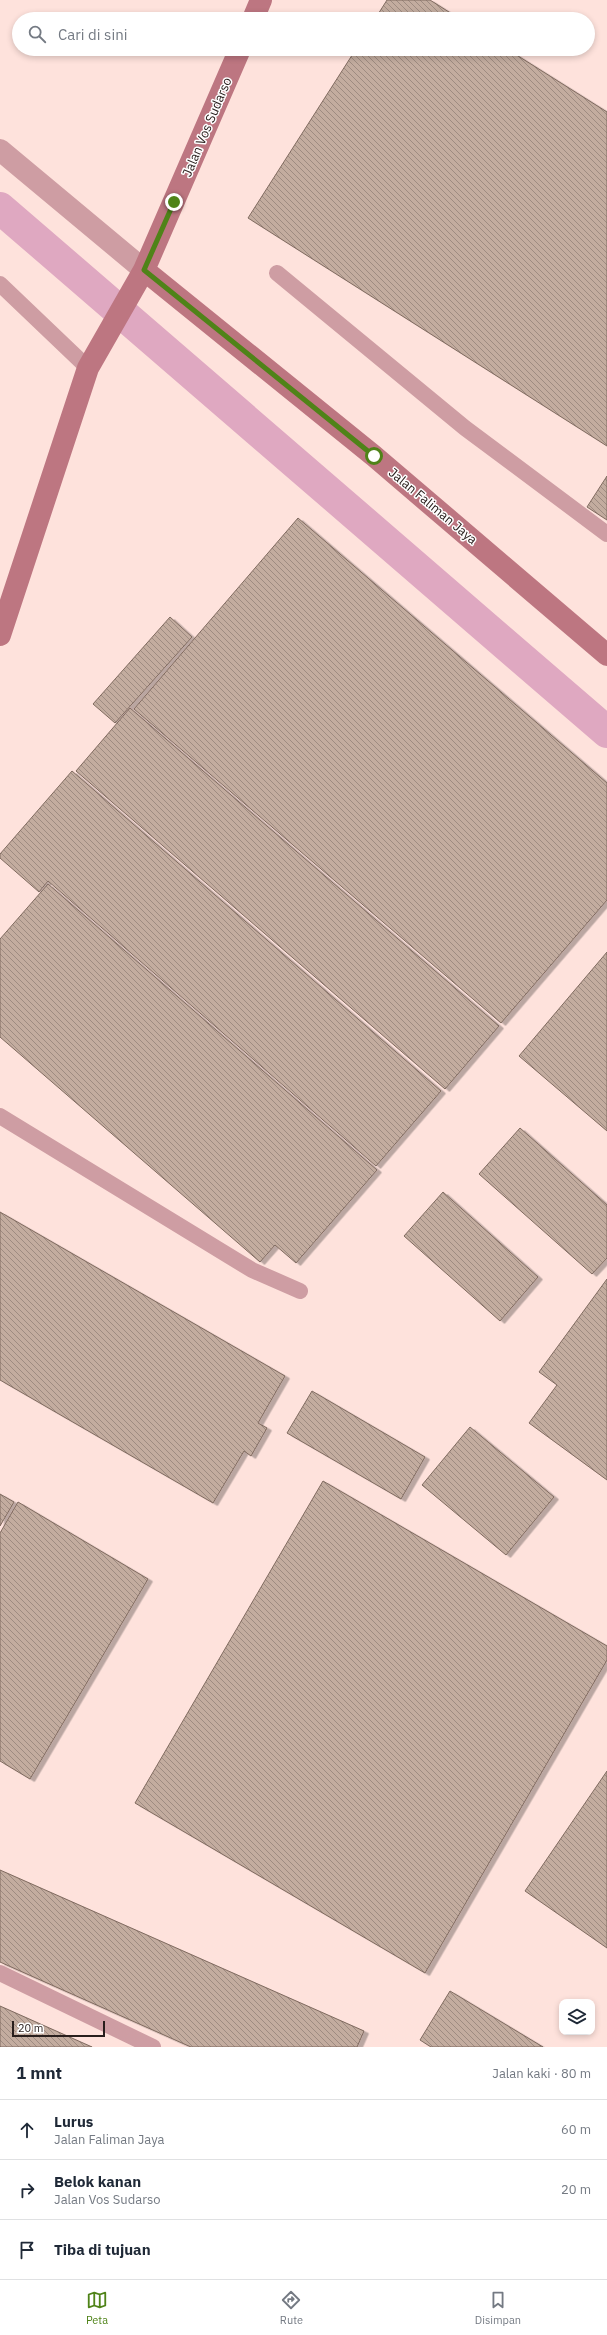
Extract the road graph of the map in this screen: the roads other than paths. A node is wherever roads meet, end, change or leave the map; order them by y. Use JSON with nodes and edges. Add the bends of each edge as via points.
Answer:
{"nodes":[{"id":1,"x":261,"y":0,"type":"edge"},
{"id":2,"x":256,"y":12,"type":"edge"},
{"id":3,"x":237,"y":56,"type":"edge"},
{"id":4,"x":0,"y":150,"type":"edge"},
{"id":5,"x":277,"y":273,"type":"dead end"},
{"id":6,"x":139,"y":278,"type":"junction"},
{"id":7,"x":0,"y":284,"type":"edge"},
{"id":8,"x":88,"y":368,"type":"junction"},
{"id":9,"x":607,"y":534,"type":"edge"},
{"id":10,"x":0,"y":635,"type":"edge"},
{"id":11,"x":607,"y":655,"type":"edge"},
{"id":12,"x":0,"y":1116,"type":"edge"},
{"id":13,"x":300,"y":1291,"type":"dead end"},
{"id":14,"x":0,"y":1973,"type":"edge"},
{"id":15,"x":153,"y":2047,"type":"edge"}],
"edges":[{"from":1,"to":2,"type":"street"},
{"from":3,"to":6,"type":"street","name":"Jalan Vos Sudarso"},
{"from":4,"to":6,"type":"street"},
{"from":5,"to":9,"type":"lane","via":[[465,428]]},
{"from":6,"to":8,"type":"street","name":"Jalan Vos Sudarso"},
{"from":6,"to":11,"type":"street","name":"Jalan Faliman Jaya","via":[[374,456]]},
{"from":7,"to":8,"type":"lane"},
{"from":8,"to":10,"type":"street","name":"Jalan Vos Sudarso"},
{"from":12,"to":13,"type":"lane","via":[[252,1270]]},
{"from":14,"to":15,"type":"lane"}]}
